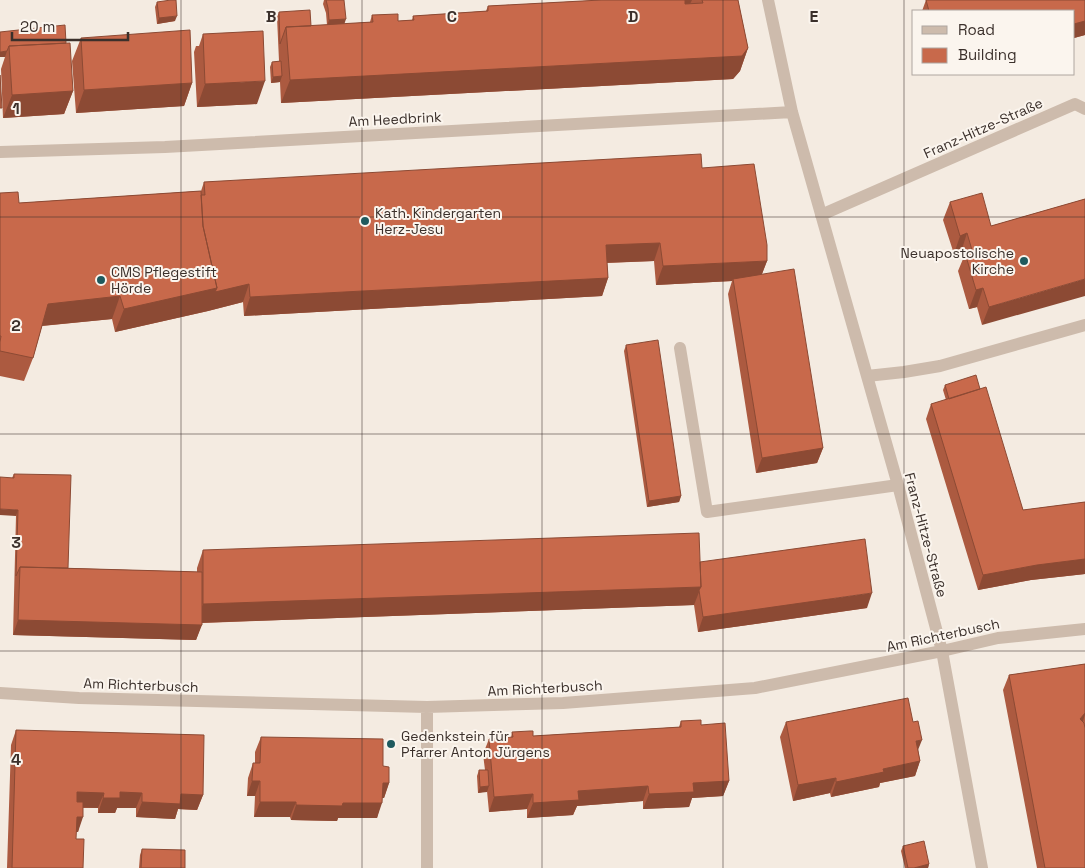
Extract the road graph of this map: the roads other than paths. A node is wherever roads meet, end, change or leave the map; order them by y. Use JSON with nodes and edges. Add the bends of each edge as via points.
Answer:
{"nodes":[{"id":1,"x":768,"y":0,"type":"edge"},
{"id":2,"x":1080,"y":106,"type":"edge"},
{"id":3,"x":792,"y":112,"type":"junction"},
{"id":4,"x":0,"y":152,"type":"edge"},
{"id":5,"x":821,"y":215,"type":"junction"},
{"id":6,"x":1085,"y":325,"type":"edge"},
{"id":7,"x":680,"y":348,"type":"dead end"},
{"id":8,"x":867,"y":376,"type":"junction"},
{"id":9,"x":898,"y":485,"type":"junction"},
{"id":10,"x":1085,"y":629,"type":"edge"},
{"id":11,"x":942,"y":652,"type":"junction"},
{"id":12,"x":0,"y":693,"type":"edge"},
{"id":13,"x":427,"y":707,"type":"junction"},
{"id":14,"x":427,"y":868,"type":"edge"},
{"id":15,"x":982,"y":868,"type":"edge"}],
"edges":[{"from":1,"to":3,"type":"street","name":"Franz-Hitze-Straße"},
{"from":2,"to":5,"type":"street","name":"Franz-Hitze-Straße"},
{"from":3,"to":4,"type":"street","name":"Am Heedbrink","via":[[164,147]]},
{"from":3,"to":5,"type":"street","name":"Franz-Hitze-Straße"},
{"from":5,"to":8,"type":"street","name":"Franz-Hitze-Straße"},
{"from":6,"to":8,"type":"street","via":[[940,366]]},
{"from":7,"to":9,"type":"street","via":[[707,512]]},
{"from":8,"to":9,"type":"street","name":"Franz-Hitze-Straße"},
{"from":9,"to":11,"type":"street","name":"Franz-Hitze-Straße"},
{"from":10,"to":11,"type":"street","name":"Am Richterbusch","via":[[998,638]]},
{"from":11,"to":13,"type":"street","name":"Am Richterbusch","via":[[755,688],[563,703]]},
{"from":11,"to":15,"type":"street","name":"Franz-Hitze-Straße"},
{"from":12,"to":13,"type":"street","name":"Am Richterbusch"},
{"from":13,"to":14,"type":"street"}]}
